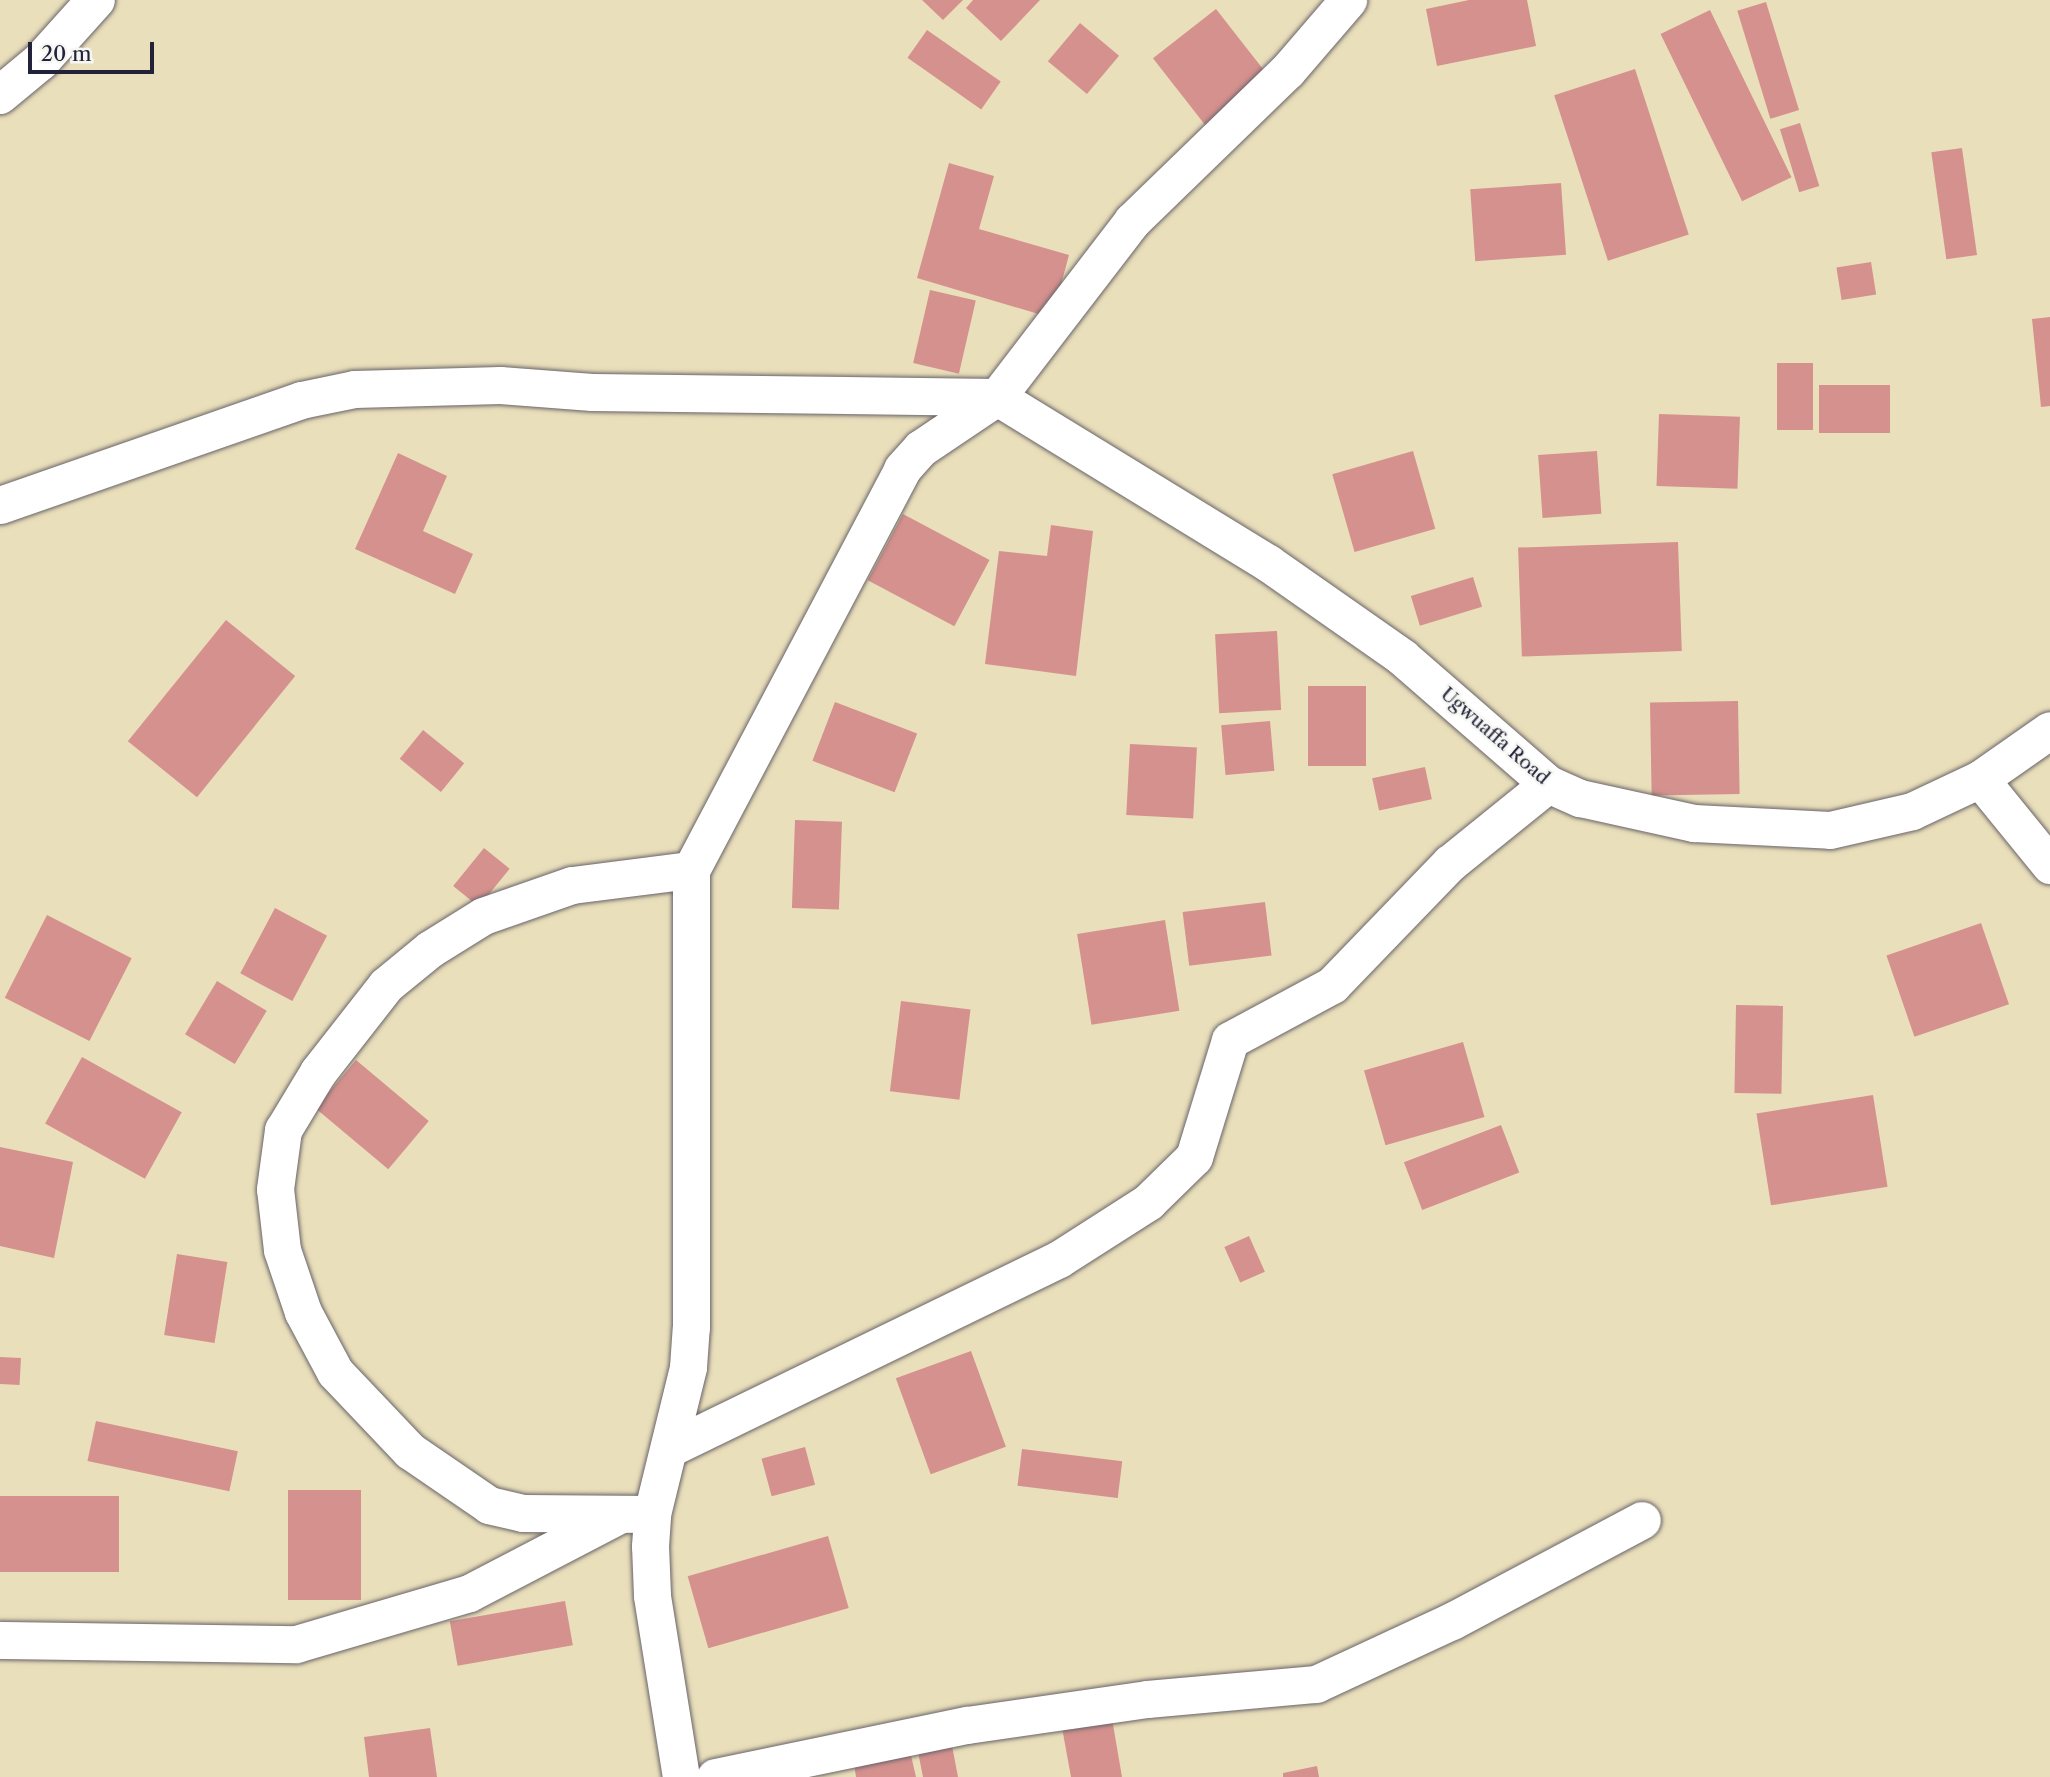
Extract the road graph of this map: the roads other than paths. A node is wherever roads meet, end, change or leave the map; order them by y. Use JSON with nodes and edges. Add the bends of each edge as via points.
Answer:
{"nodes":[{"id":1,"x":96,"y":0,"type":"edge"},
{"id":2,"x":1348,"y":0,"type":"edge"},
{"id":3,"x":0,"y":95,"type":"edge"},
{"id":4,"x":997,"y":397,"type":"junction"},
{"id":5,"x":0,"y":505,"type":"edge"},
{"id":6,"x":2050,"y":730,"type":"edge"},
{"id":7,"x":1980,"y":779,"type":"junction"},
{"id":8,"x":1548,"y":784,"type":"junction"},
{"id":9,"x":2050,"y":865,"type":"edge"},
{"id":10,"x":691,"y":870,"type":"junction"},
{"id":11,"x":670,"y":1448,"type":"junction"},
{"id":12,"x":637,"y":1514,"type":"junction"},
{"id":13,"x":1642,"y":1520,"type":"dead end"},
{"id":14,"x":0,"y":1640,"type":"edge"},
{"id":15,"x":681,"y":1777,"type":"edge"},
{"id":16,"x":715,"y":1777,"type":"edge"}],
"edges":[{"from":1,"to":3,"type":"main road","via":[[41,61]]},
{"from":2,"to":4,"type":"street","via":[[1287,71],[1132,221]]},
{"from":4,"to":5,"type":"street","via":[[592,392],[474,385],[354,389],[301,400]]},
{"from":4,"to":8,"type":"street","name":"Ugwuaffa Road","via":[[1290,579],[1402,657]]},
{"from":4,"to":10,"type":"street","via":[[921,449],[902,469]]},
{"from":6,"to":7,"type":"street","name":"Ugwuaffa Road"},
{"from":7,"to":8,"type":"street","name":"Ugwuaffa Road","via":[[1912,811],[1830,830],[1694,823],[1580,798]]},
{"from":7,"to":9,"type":"street"},
{"from":8,"to":11,"type":"street","via":[[1450,863],[1332,985],[1230,1040],[1194,1157],[1147,1202],[1059,1259]]},
{"from":10,"to":11,"type":"street","via":[[691,1328]]},
{"from":10,"to":12,"type":"street","via":[[572,885],[483,916],[430,949],[386,985],[318,1072],[283,1130],[275,1189],[282,1250],[303,1312],[335,1372],[410,1451],[489,1505],[523,1513]]},
{"from":11,"to":12,"type":"street"},
{"from":12,"to":14,"type":"street","via":[[469,1593],[296,1644]]},
{"from":12,"to":15,"type":"street"},
{"from":13,"to":16,"type":"street","via":[[1452,1621],[1316,1685],[1147,1699],[967,1725]]}]}
